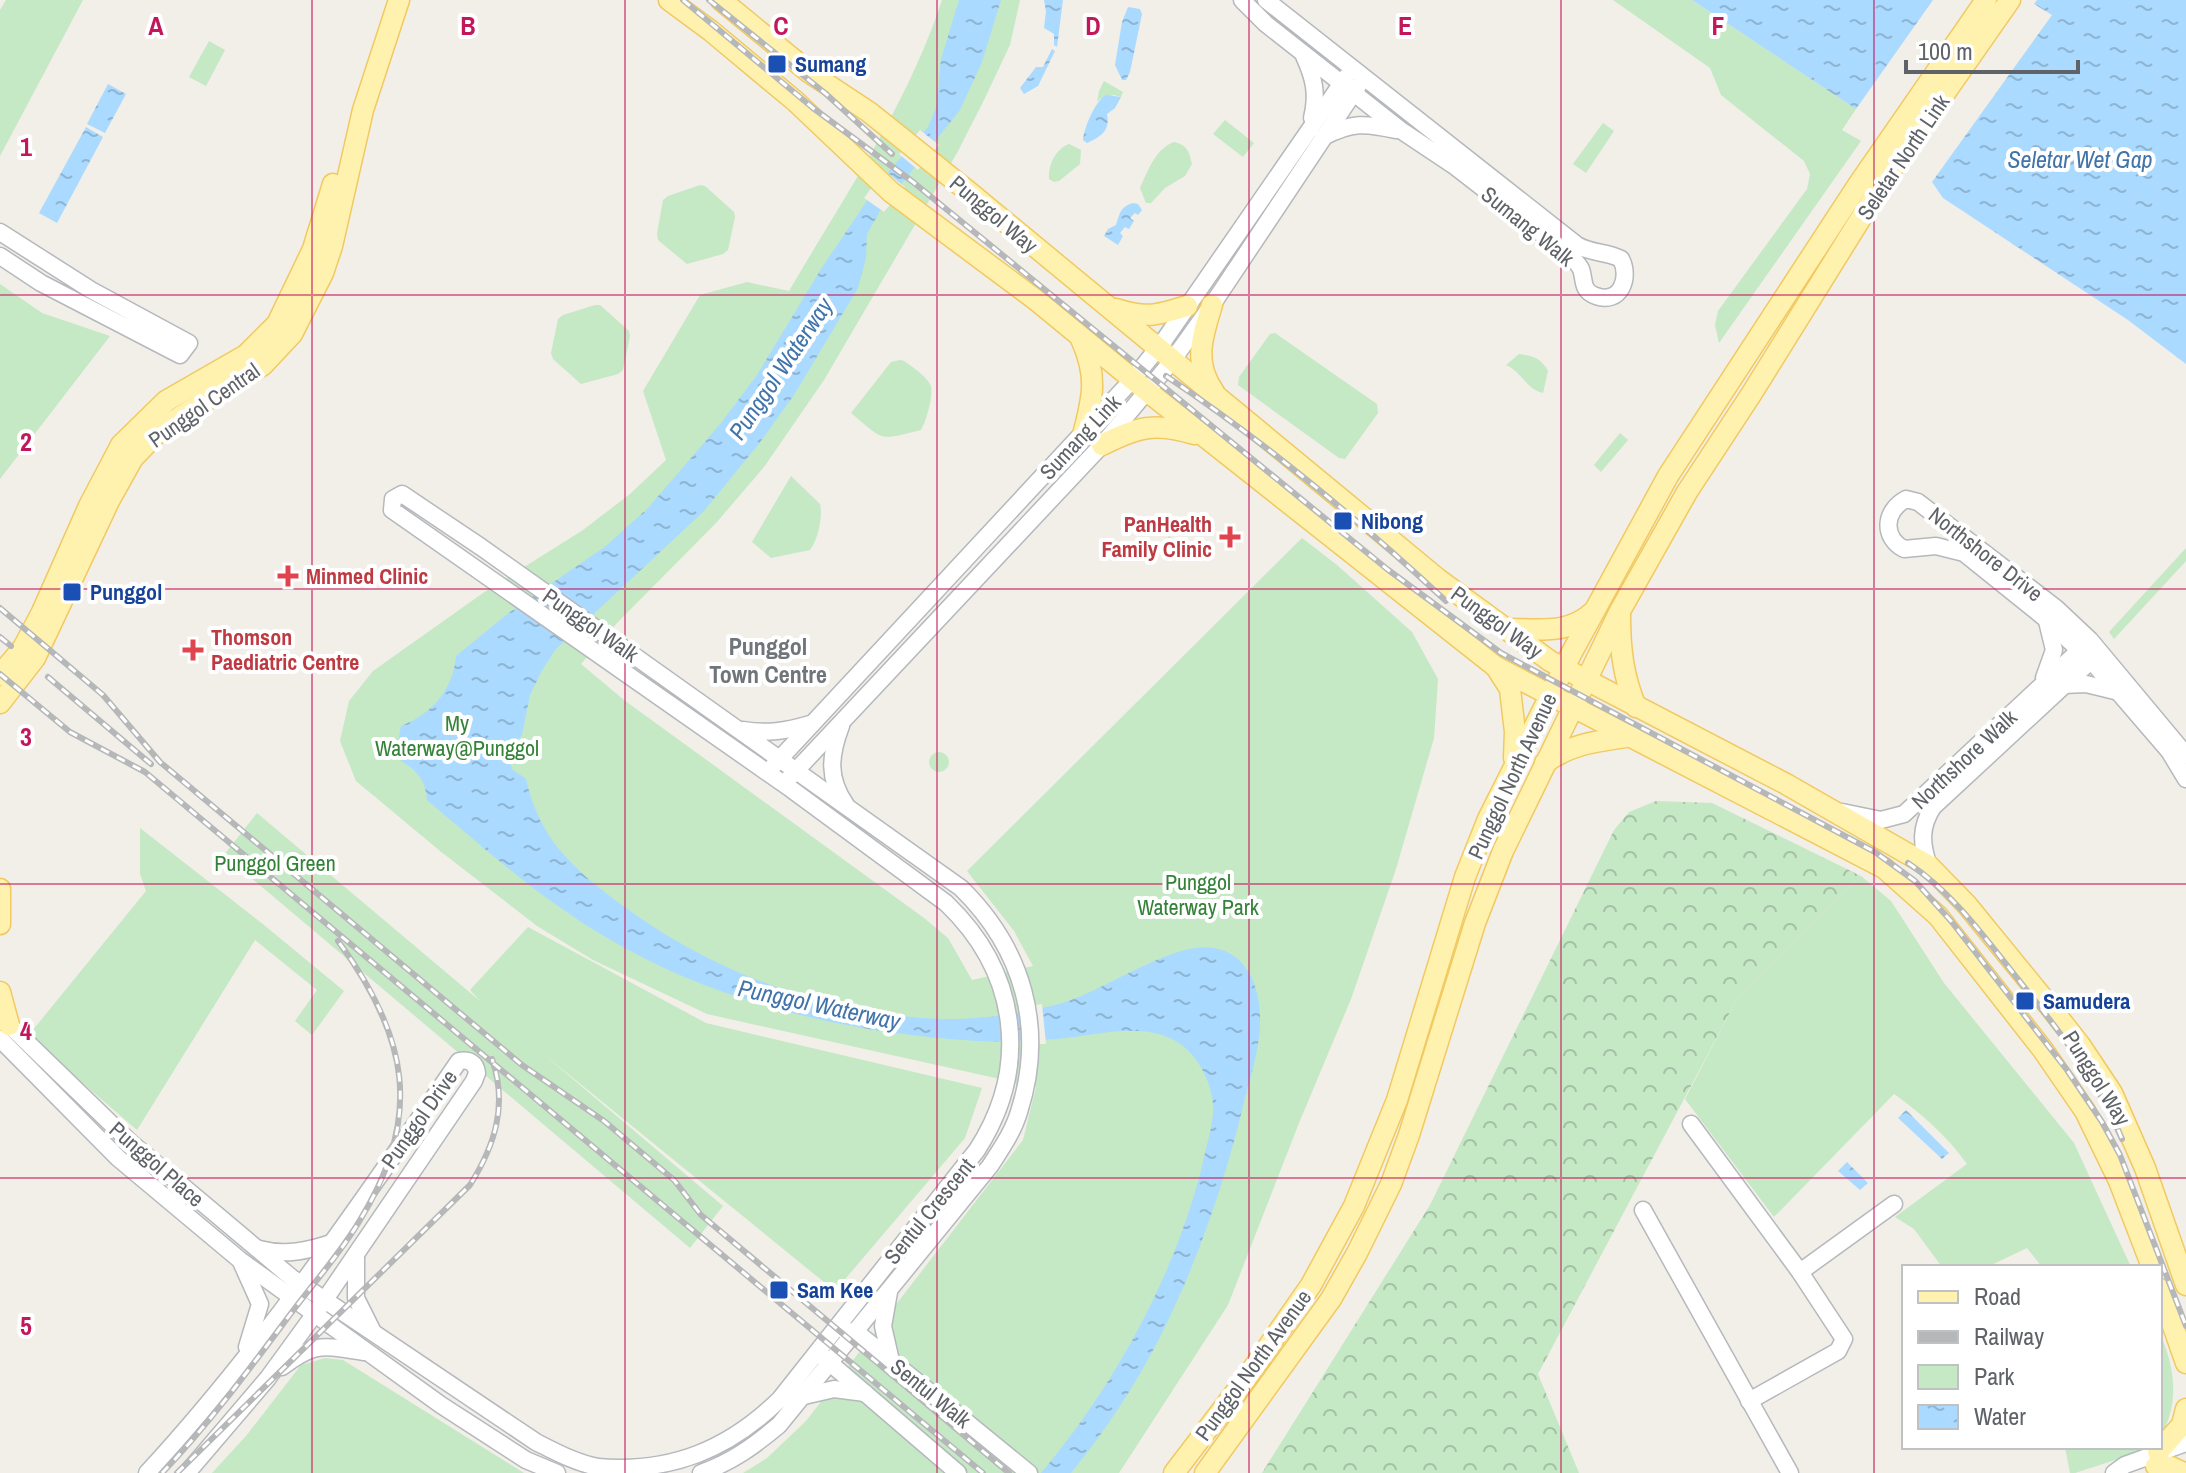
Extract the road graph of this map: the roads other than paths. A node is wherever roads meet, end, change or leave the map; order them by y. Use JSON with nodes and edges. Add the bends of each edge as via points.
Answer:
{"nodes":[{"id":1,"x":384,"y":0,"type":"edge"},
{"id":2,"x":399,"y":0,"type":"edge"},
{"id":3,"x":669,"y":0,"type":"edge"},
{"id":4,"x":721,"y":0,"type":"edge"},
{"id":5,"x":1242,"y":0,"type":"edge"},
{"id":6,"x":1266,"y":0,"type":"edge"},
{"id":7,"x":1986,"y":0,"type":"edge"},
{"id":8,"x":2010,"y":0,"type":"edge"},
{"id":9,"x":1302,"y":52,"type":"junction"},
{"id":10,"x":1353,"y":81,"type":"junction"},
{"id":11,"x":1402,"y":131,"type":"junction"},
{"id":12,"x":1314,"y":135,"type":"junction"},
{"id":13,"x":1858,"y":185,"type":"joint"},
{"id":14,"x":0,"y":232,"type":"edge"},
{"id":15,"x":1850,"y":236,"type":"joint"},
{"id":16,"x":0,"y":256,"type":"edge"},
{"id":17,"x":1212,"y":305,"type":"junction"},
{"id":18,"x":1109,"y":306,"type":"junction"},
{"id":19,"x":1187,"y":306,"type":"junction"},
{"id":20,"x":1080,"y":335,"type":"junction"},
{"id":21,"x":1164,"y":355,"type":"junction"},
{"id":22,"x":1140,"y":385,"type":"junction"},
{"id":23,"x":1222,"y":404,"type":"junction"},
{"id":24,"x":1083,"y":435,"type":"junction"},
{"id":25,"x":1205,"y":437,"type":"junction"},
{"id":26,"x":1102,"y":445,"type":"junction"},
{"id":27,"x":1598,"y":608,"type":"junction"},
{"id":28,"x":1620,"y":611,"type":"junction"},
{"id":29,"x":2046,"y":619,"type":"junction"},
{"id":30,"x":1507,"y":629,"type":"junction"},
{"id":31,"x":2091,"y":650,"type":"junction"},
{"id":32,"x":1496,"y":667,"type":"junction"},
{"id":33,"x":1564,"y":669,"type":"junction"},
{"id":34,"x":0,"y":675,"type":"edge"},
{"id":35,"x":1585,"y":680,"type":"junction"},
{"id":36,"x":2063,"y":685,"type":"junction"},
{"id":37,"x":2040,"y":687,"type":"junction"},
{"id":38,"x":2119,"y":692,"type":"junction"},
{"id":39,"x":1550,"y":696,"type":"junction"},
{"id":40,"x":0,"y":703,"type":"edge"},
{"id":41,"x":1573,"y":707,"type":"junction"},
{"id":42,"x":1636,"y":707,"type":"junction"},
{"id":43,"x":845,"y":717,"type":"junction"},
{"id":44,"x":814,"y":723,"type":"junction"},
{"id":45,"x":737,"y":729,"type":"junction"},
{"id":46,"x":1632,"y":736,"type":"junction"},
{"id":47,"x":2177,"y":750,"type":"edge"},
{"id":48,"x":1545,"y":764,"type":"junction"},
{"id":49,"x":773,"y":766,"type":"junction"},
{"id":50,"x":1514,"y":766,"type":"junction"},
{"id":51,"x":790,"y":778,"type":"junction"},
{"id":52,"x":2186,"y":779,"type":"edge"},
{"id":53,"x":850,"y":810,"type":"junction"},
{"id":54,"x":1835,"y":811,"type":"junction"},
{"id":55,"x":1929,"y":866,"type":"junction"},
{"id":56,"x":0,"y":889,"type":"edge"},
{"id":57,"x":0,"y":923,"type":"edge"},
{"id":58,"x":0,"y":931,"type":"edge"},
{"id":59,"x":0,"y":992,"type":"edge"},
{"id":60,"x":3,"y":1027,"type":"edge"},
{"id":61,"x":1691,"y":1124,"type":"dead end"},
{"id":62,"x":1894,"y":1204,"type":"dead end"},
{"id":63,"x":1643,"y":1210,"type":"dead end"},
{"id":64,"x":335,"y":1241,"type":"junction"},
{"id":65,"x":257,"y":1249,"type":"junction"},
{"id":66,"x":356,"y":1256,"type":"junction"},
{"id":67,"x":240,"y":1260,"type":"junction"},
{"id":68,"x":2151,"y":1265,"type":"edge"},
{"id":69,"x":1800,"y":1272,"type":"junction"},
{"id":70,"x":2186,"y":1285,"type":"edge"},
{"id":71,"x":890,"y":1291,"type":"junction"},
{"id":72,"x":297,"y":1292,"type":"junction"},
{"id":73,"x":2162,"y":1295,"type":"edge"},
{"id":74,"x":319,"y":1308,"type":"junction"},
{"id":75,"x":855,"y":1331,"type":"junction"},
{"id":76,"x":373,"y":1332,"type":"junction"},
{"id":77,"x":828,"y":1336,"type":"junction"},
{"id":78,"x":816,"y":1351,"type":"junction"},
{"id":79,"x":368,"y":1353,"type":"junction"},
{"id":80,"x":244,"y":1356,"type":"junction"},
{"id":81,"x":891,"y":1361,"type":"junction"},
{"id":82,"x":830,"y":1363,"type":"junction"},
{"id":83,"x":2186,"y":1363,"type":"edge"},
{"id":84,"x":268,"y":1378,"type":"junction"},
{"id":85,"x":866,"y":1393,"type":"junction"},
{"id":86,"x":804,"y":1396,"type":"junction"},
{"id":87,"x":1749,"y":1401,"type":"junction"},
{"id":88,"x":2186,"y":1409,"type":"edge"},
{"id":89,"x":2186,"y":1443,"type":"edge"},
{"id":90,"x":2186,"y":1455,"type":"edge"},
{"id":91,"x":2157,"y":1459,"type":"junction"},
{"id":92,"x":147,"y":1473,"type":"edge"},
{"id":93,"x":187,"y":1473,"type":"edge"},
{"id":94,"x":557,"y":1473,"type":"edge"},
{"id":95,"x":701,"y":1473,"type":"edge"},
{"id":96,"x":958,"y":1473,"type":"edge"},
{"id":97,"x":1029,"y":1473,"type":"edge"},
{"id":98,"x":1174,"y":1473,"type":"edge"},
{"id":99,"x":1205,"y":1473,"type":"edge"},
{"id":100,"x":1790,"y":1473,"type":"edge"},
{"id":101,"x":2114,"y":1473,"type":"edge"},
{"id":102,"x":2133,"y":1473,"type":"edge"},
{"id":103,"x":2184,"y":1473,"type":"edge"}],
"edges":[{"from":1,"to":34,"type":"main road","name":"Punggol Central","via":[[313,249],[277,324],[246,355],[166,401],[121,445],[42,612],[23,648]]},
{"from":2,"to":40,"type":"main road","name":"Punggol Central","via":[[363,110],[332,246],[297,326],[263,365],[162,428],[133,458],[35,658]]},
{"from":3,"to":20,"type":"main road","name":"Punggol Way","via":[[795,101],[891,192]]},
{"from":4,"to":18,"type":"main road","name":"Punggol Way"},
{"from":5,"to":9,"type":"street","name":"Sumang Walk"},
{"from":6,"to":10,"type":"street","name":"Sumang Walk"},
{"from":7,"to":13,"type":"main road","name":"Seletar North Link"},
{"from":8,"to":15,"type":"main road","name":"Seletar North Link"},
{"from":9,"to":10,"type":"street","name":"Sumang Walk"},
{"from":9,"to":12,"type":"street","via":[[1315,88]]},
{"from":10,"to":11,"type":"street","name":"Sumang Walk"},
{"from":10,"to":11,"type":"street","name":"Sumang Walk","via":[[1444,138],[1577,245],[1621,259],[1626,278],[1622,288],[1607,297],[1590,293],[1580,267],[1568,254]]},
{"from":10,"to":12,"type":"street","name":"Sumang Link"},
{"from":11,"to":12,"type":"street","via":[[1356,124]]},
{"from":12,"to":17,"type":"street","name":"Sumang Link"},
{"from":12,"to":19,"type":"street","name":"Sumang Link"},
{"from":13,"to":27,"type":"main road","name":"Punggol North Avenue","via":[[1668,476]]},
{"from":14,"to":16,"type":"street","via":[[184,349],[41,283]]},
{"from":15,"to":28,"type":"main road","name":"Punggol North Avenue","via":[[1687,492]]},
{"from":17,"to":21,"type":"street","name":"Sumang Link"},
{"from":17,"to":23,"type":"main road","via":[[1200,356],[1206,381]]},
{"from":18,"to":19,"type":"main road","via":[[1142,316]]},
{"from":18,"to":21,"type":"main road","name":"Punggol Way"},
{"from":19,"to":21,"type":"street","name":"Sumang Link"},
{"from":20,"to":22,"type":"main road","name":"Punggol Way"},
{"from":20,"to":24,"type":"main road","via":[[1094,384]]},
{"from":21,"to":22,"type":"street","name":"Sumang Link"},
{"from":21,"to":23,"type":"main road","name":"Punggol Way"},
{"from":22,"to":24,"type":"street","name":"Sumang Link"},
{"from":22,"to":25,"type":"main road","name":"Punggol Way"},
{"from":22,"to":26,"type":"street","name":"Sumang Link"},
{"from":23,"to":30,"type":"main road","name":"Punggol Way"},
{"from":24,"to":44,"type":"street","name":"Sumang Link"},
{"from":25,"to":26,"type":"main road","via":[[1152,426],[1132,429]]},
{"from":25,"to":32,"type":"main road","name":"Punggol Way"},
{"from":26,"to":43,"type":"street","name":"Sumang Link"},
{"from":27,"to":30,"type":"main road","via":[[1581,624]]},
{"from":27,"to":33,"type":"main road","name":"Punggol North Avenue"},
{"from":28,"to":35,"type":"main road","name":"Punggol North Avenue"},
{"from":28,"to":42,"type":"main road","via":[[1623,669]]},
{"from":29,"to":31,"type":"street","name":"Northshore Drive"},
{"from":29,"to":31,"type":"street","name":"Northshore Drive","via":[[1964,553],[1936,546],[1901,548],[1887,528],[1892,511],[1906,499],[1918,502],[2056,608]]},
{"from":29,"to":37,"type":"street","name":"Northshore Walk","via":[[2054,650]]},
{"from":30,"to":33,"type":"main road","name":"Punggol Way"},
{"from":31,"to":36,"type":"street","name":"Northshore Walk"},
{"from":31,"to":37,"type":"street","name":"Northshore Walk"},
{"from":31,"to":38,"type":"street","name":"Northshore Drive"},
{"from":31,"to":47,"type":"street","name":"Northshore Drive"},
{"from":32,"to":39,"type":"main road","name":"Punggol Way"},
{"from":32,"to":50,"type":"main road","via":[[1510,689]]},
{"from":33,"to":35,"type":"main road","name":"Punggol Way"},
{"from":33,"to":39,"type":"main road","name":"Punggol North Avenue"},
{"from":35,"to":41,"type":"main road","name":"Punggol North Avenue"},
{"from":35,"to":42,"type":"main road","name":"Punggol Way"},
{"from":36,"to":38,"type":"street"},
{"from":36,"to":55,"type":"street","name":"Northshore Walk","via":[[1933,807],[1922,831]]},
{"from":37,"to":54,"type":"street","name":"Northshore Walk","via":[[1904,814],[1881,820]]},
{"from":38,"to":47,"type":"street","name":"Northshore Drive"},
{"from":39,"to":41,"type":"main road","name":"Punggol Way"},
{"from":39,"to":50,"type":"main road","name":"Punggol North Avenue"},
{"from":41,"to":46,"type":"main road","name":"Punggol Way"},
{"from":41,"to":48,"type":"main road","name":"Punggol North Avenue"},
{"from":42,"to":54,"type":"main road","name":"Punggol Way"},
{"from":43,"to":51,"type":"street","name":"Sumang Link"},
{"from":43,"to":53,"type":"street","via":[[830,767],[838,794]]},
{"from":44,"to":45,"type":"street","via":[[762,733]]},
{"from":44,"to":49,"type":"street","name":"Sumang Link"},
{"from":45,"to":49,"type":"street","name":"Punggol Walk"},
{"from":45,"to":49,"type":"street","name":"Punggol Walk","via":[[402,494],[393,499],[392,510],[639,684]]},
{"from":46,"to":48,"type":"main road","via":[[1579,744]]},
{"from":46,"to":68,"type":"main road","name":"Punggol Way","via":[[1884,868],[1938,916],[2085,1111]]},
{"from":47,"to":52,"type":"street","name":"Northshore Drive"},
{"from":48,"to":99,"type":"main road","name":"Punggol North Avenue","via":[[1475,923],[1391,1184],[1331,1299]]},
{"from":49,"to":51,"type":"street","name":"Sentul Crescent"},
{"from":50,"to":98,"type":"main road","name":"Punggol North Avenue","via":[[1465,877],[1397,1100],[1354,1206],[1311,1285]]},
{"from":51,"to":53,"type":"street","name":"Sentul Crescent"},
{"from":51,"to":77,"type":"street","name":"Sentul Crescent","via":[[964,920],[996,972],[1010,1021],[1010,1057],[997,1116],[977,1150]]},
{"from":53,"to":71,"type":"street","name":"Sentul Crescent","via":[[961,888],[981,909],[1016,965],[1028,1016],[1027,1081],[1013,1129],[990,1166]]},
{"from":54,"to":55,"type":"main road","name":"Punggol Way"},
{"from":55,"to":70,"type":"main road","name":"Punggol Way","via":[[2047,1003],[2112,1093]]},
{"from":56,"to":57,"type":"main road"},
{"from":57,"to":58,"type":"main road"},
{"from":59,"to":60,"type":"main road"},
{"from":60,"to":65,"type":"street","name":"Punggol Place"},
{"from":60,"to":67,"type":"street","name":"Punggol Place","via":[[118,1158]]},
{"from":61,"to":69,"type":"street"},
{"from":62,"to":69,"type":"street"},
{"from":63,"to":87,"type":"street"},
{"from":64,"to":65,"type":"street","via":[[300,1252]]},
{"from":64,"to":66,"type":"street","name":"Punggol Drive","via":[[459,1061],[469,1061],[477,1073],[474,1081]]},
{"from":64,"to":72,"type":"street","name":"Punggol Drive"},
{"from":65,"to":72,"type":"street","name":"Punggol Place"},
{"from":66,"to":74,"type":"street","name":"Punggol Drive"},
{"from":66,"to":76,"type":"street","via":[[356,1298]]},
{"from":67,"to":72,"type":"street","name":"Punggol Place"},
{"from":67,"to":80,"type":"street","via":[[260,1304]]},
{"from":69,"to":87,"type":"street","via":[[1841,1345]]},
{"from":71,"to":75,"type":"street","name":"Sentul Crescent"},
{"from":71,"to":81,"type":"street","via":[[883,1326]]},
{"from":72,"to":74,"type":"street","name":"Punggol Place"},
{"from":72,"to":80,"type":"street","name":"Punggol Drive"},
{"from":73,"to":83,"type":"main road"},
{"from":74,"to":76,"type":"street","name":"Sentul Crescent"},
{"from":74,"to":79,"type":"street"},
{"from":74,"to":84,"type":"street","name":"Punggol Drive"},
{"from":75,"to":77,"type":"street"},
{"from":75,"to":81,"type":"street","name":"Sentul Walk"},
{"from":75,"to":82,"type":"street","name":"Sentul Crescent"},
{"from":76,"to":78,"type":"street","name":"Sentul Crescent","via":[[536,1442],[598,1467],[673,1465],[702,1456],[743,1433],[780,1399]]},
{"from":77,"to":78,"type":"street","name":"Sentul Crescent"},
{"from":78,"to":82,"type":"street","name":"Sentul Walk"},
{"from":79,"to":84,"type":"street","via":[[312,1347]]},
{"from":79,"to":94,"type":"street","via":[[526,1460]]},
{"from":80,"to":92,"type":"street","name":"Punggol Drive"},
{"from":81,"to":97,"type":"street","name":"Sentul Walk"},
{"from":82,"to":85,"type":"street","name":"Sentul Walk"},
{"from":82,"to":86,"type":"street","name":"Sentul Crescent"},
{"from":84,"to":93,"type":"street","name":"Punggol Drive"},
{"from":85,"to":86,"type":"street","via":[[834,1389]]},
{"from":85,"to":96,"type":"street","name":"Sentul Walk"},
{"from":86,"to":95,"type":"street","name":"Sentul Crescent","via":[[751,1449]]},
{"from":87,"to":100,"type":"street"},
{"from":88,"to":91,"type":"main road","via":[[2182,1425]]},
{"from":89,"to":91,"type":"street"},
{"from":90,"to":91,"type":"street"},
{"from":91,"to":101,"type":"street","via":[[2125,1465]]},
{"from":91,"to":102,"type":"street"},
{"from":91,"to":103,"type":"main road"}]}
